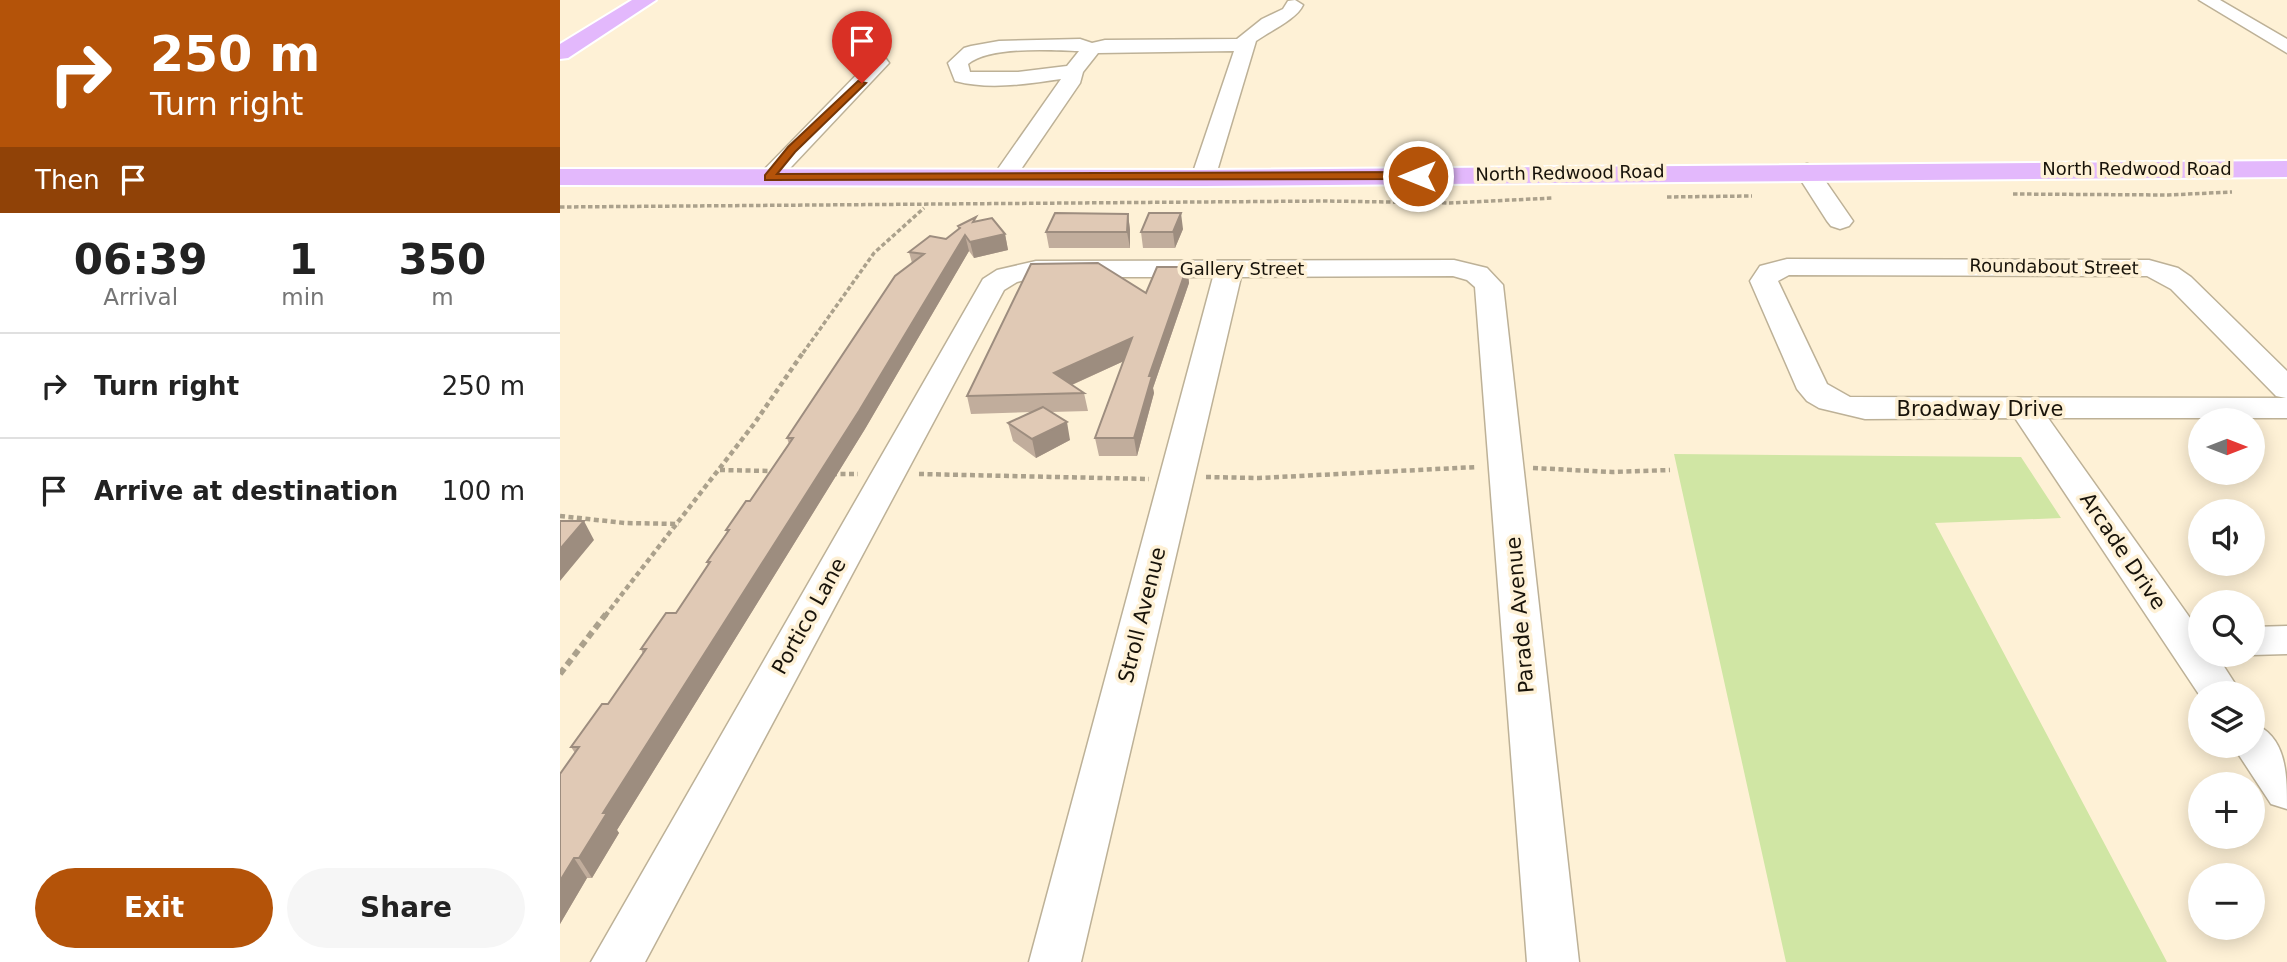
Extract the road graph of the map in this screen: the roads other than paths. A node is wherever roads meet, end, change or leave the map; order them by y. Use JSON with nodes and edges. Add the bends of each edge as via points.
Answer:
{"nodes":[{"id":1,"x":646,"y":0,"type":"edge"},
{"id":2,"x":2208,"y":0,"type":"edge"},
{"id":3,"x":1294,"y":5,"type":"dead end"},
{"id":4,"x":2244,"y":22,"type":"junction"},
{"id":5,"x":2276,"y":22,"type":"dead end"},
{"id":6,"x":1245,"y":45,"type":"junction"},
{"id":7,"x":2287,"y":47,"type":"edge"},
{"id":8,"x":1091,"y":49,"type":"junction"},
{"id":9,"x":560,"y":52,"type":"edge"},
{"id":10,"x":879,"y":63,"type":"dead end"},
{"id":11,"x":1073,"y":71,"type":"junction"},
{"id":12,"x":2287,"y":169,"type":"edge"},
{"id":13,"x":1807,"y":171,"type":"junction"},
{"id":14,"x":1005,"y":176,"type":"junction"},
{"id":15,"x":560,"y":177,"type":"edge"},
{"id":16,"x":769,"y":177,"type":"junction"},
{"id":17,"x":1203,"y":178,"type":"junction"},
{"id":18,"x":1840,"y":221,"type":"dead end"},
{"id":19,"x":1229,"y":269,"type":"junction"},
{"id":20,"x":1774,"y":270,"type":"joint"},
{"id":21,"x":1477,"y":274,"type":"joint"},
{"id":22,"x":1007,"y":276,"type":"joint"},
{"id":23,"x":2287,"y":389,"type":"edge"},
{"id":24,"x":2287,"y":408,"type":"edge"},
{"id":25,"x":2025,"y":409,"type":"junction"},
{"id":26,"x":2188,"y":635,"type":"edge"},
{"id":27,"x":2287,"y":640,"type":"edge"},
{"id":28,"x":2265,"y":641,"type":"edge"},
{"id":29,"x":2264,"y":758,"type":"edge"},
{"id":30,"x":2287,"y":791,"type":"edge"},
{"id":31,"x":617,"y":962,"type":"edge"},
{"id":32,"x":1055,"y":962,"type":"edge"},
{"id":33,"x":1553,"y":962,"type":"edge"}],
"edges":[{"from":1,"to":9,"type":"main road"},
{"from":2,"to":4,"type":"street"},
{"from":3,"to":6,"type":"street","via":[[1291,12],[1256,31]]},
{"from":4,"to":5,"type":"street"},
{"from":4,"to":7,"type":"street"},
{"from":6,"to":8,"type":"street"},
{"from":6,"to":17,"type":"street"},
{"from":8,"to":11,"type":"street"},
{"from":8,"to":11,"type":"street","via":[[1080,45],[999,47],[971,52],[958,63],[962,77],[987,80]]},
{"from":10,"to":16,"type":"street"},
{"from":11,"to":14,"type":"street","via":[[1070,83]]},
{"from":12,"to":13,"type":"main road","name":"North Redwood Road"},
{"from":13,"to":17,"type":"main road","name":"North Redwood Road"},
{"from":13,"to":18,"type":"street"},
{"from":14,"to":16,"type":"main road","name":"North Redwood Road"},
{"from":14,"to":17,"type":"main road","name":"North Redwood Road"},
{"from":15,"to":16,"type":"main road","name":"North Redwood Road"},
{"from":19,"to":21,"type":"street","name":"Gallery Street","via":[[1454,268]]},
{"from":19,"to":22,"type":"street","name":"Gallery Street","via":[[1036,269]]},
{"from":19,"to":32,"type":"street","name":"Stroll Avenue"},
{"from":20,"to":23,"type":"street","name":"Roundabout Street","via":[[2149,268],[2181,283]]},
{"from":20,"to":25,"type":"street","name":"Broadway Drive","via":[[1766,276],[1766,286],[1810,384],[1824,398],[1865,410]]},
{"from":21,"to":33,"type":"street","name":"Parade Avenue","via":[[1489,285],[1517,467]]},
{"from":22,"to":31,"type":"street","name":"Portico Lane","via":[[989,290]]},
{"from":24,"to":25,"type":"street","name":"Broadway Drive"},
{"from":25,"to":26,"type":"street","name":"Arcade Drive"},
{"from":27,"to":28,"type":"street"},
{"from":29,"to":30,"type":"street"}]}
